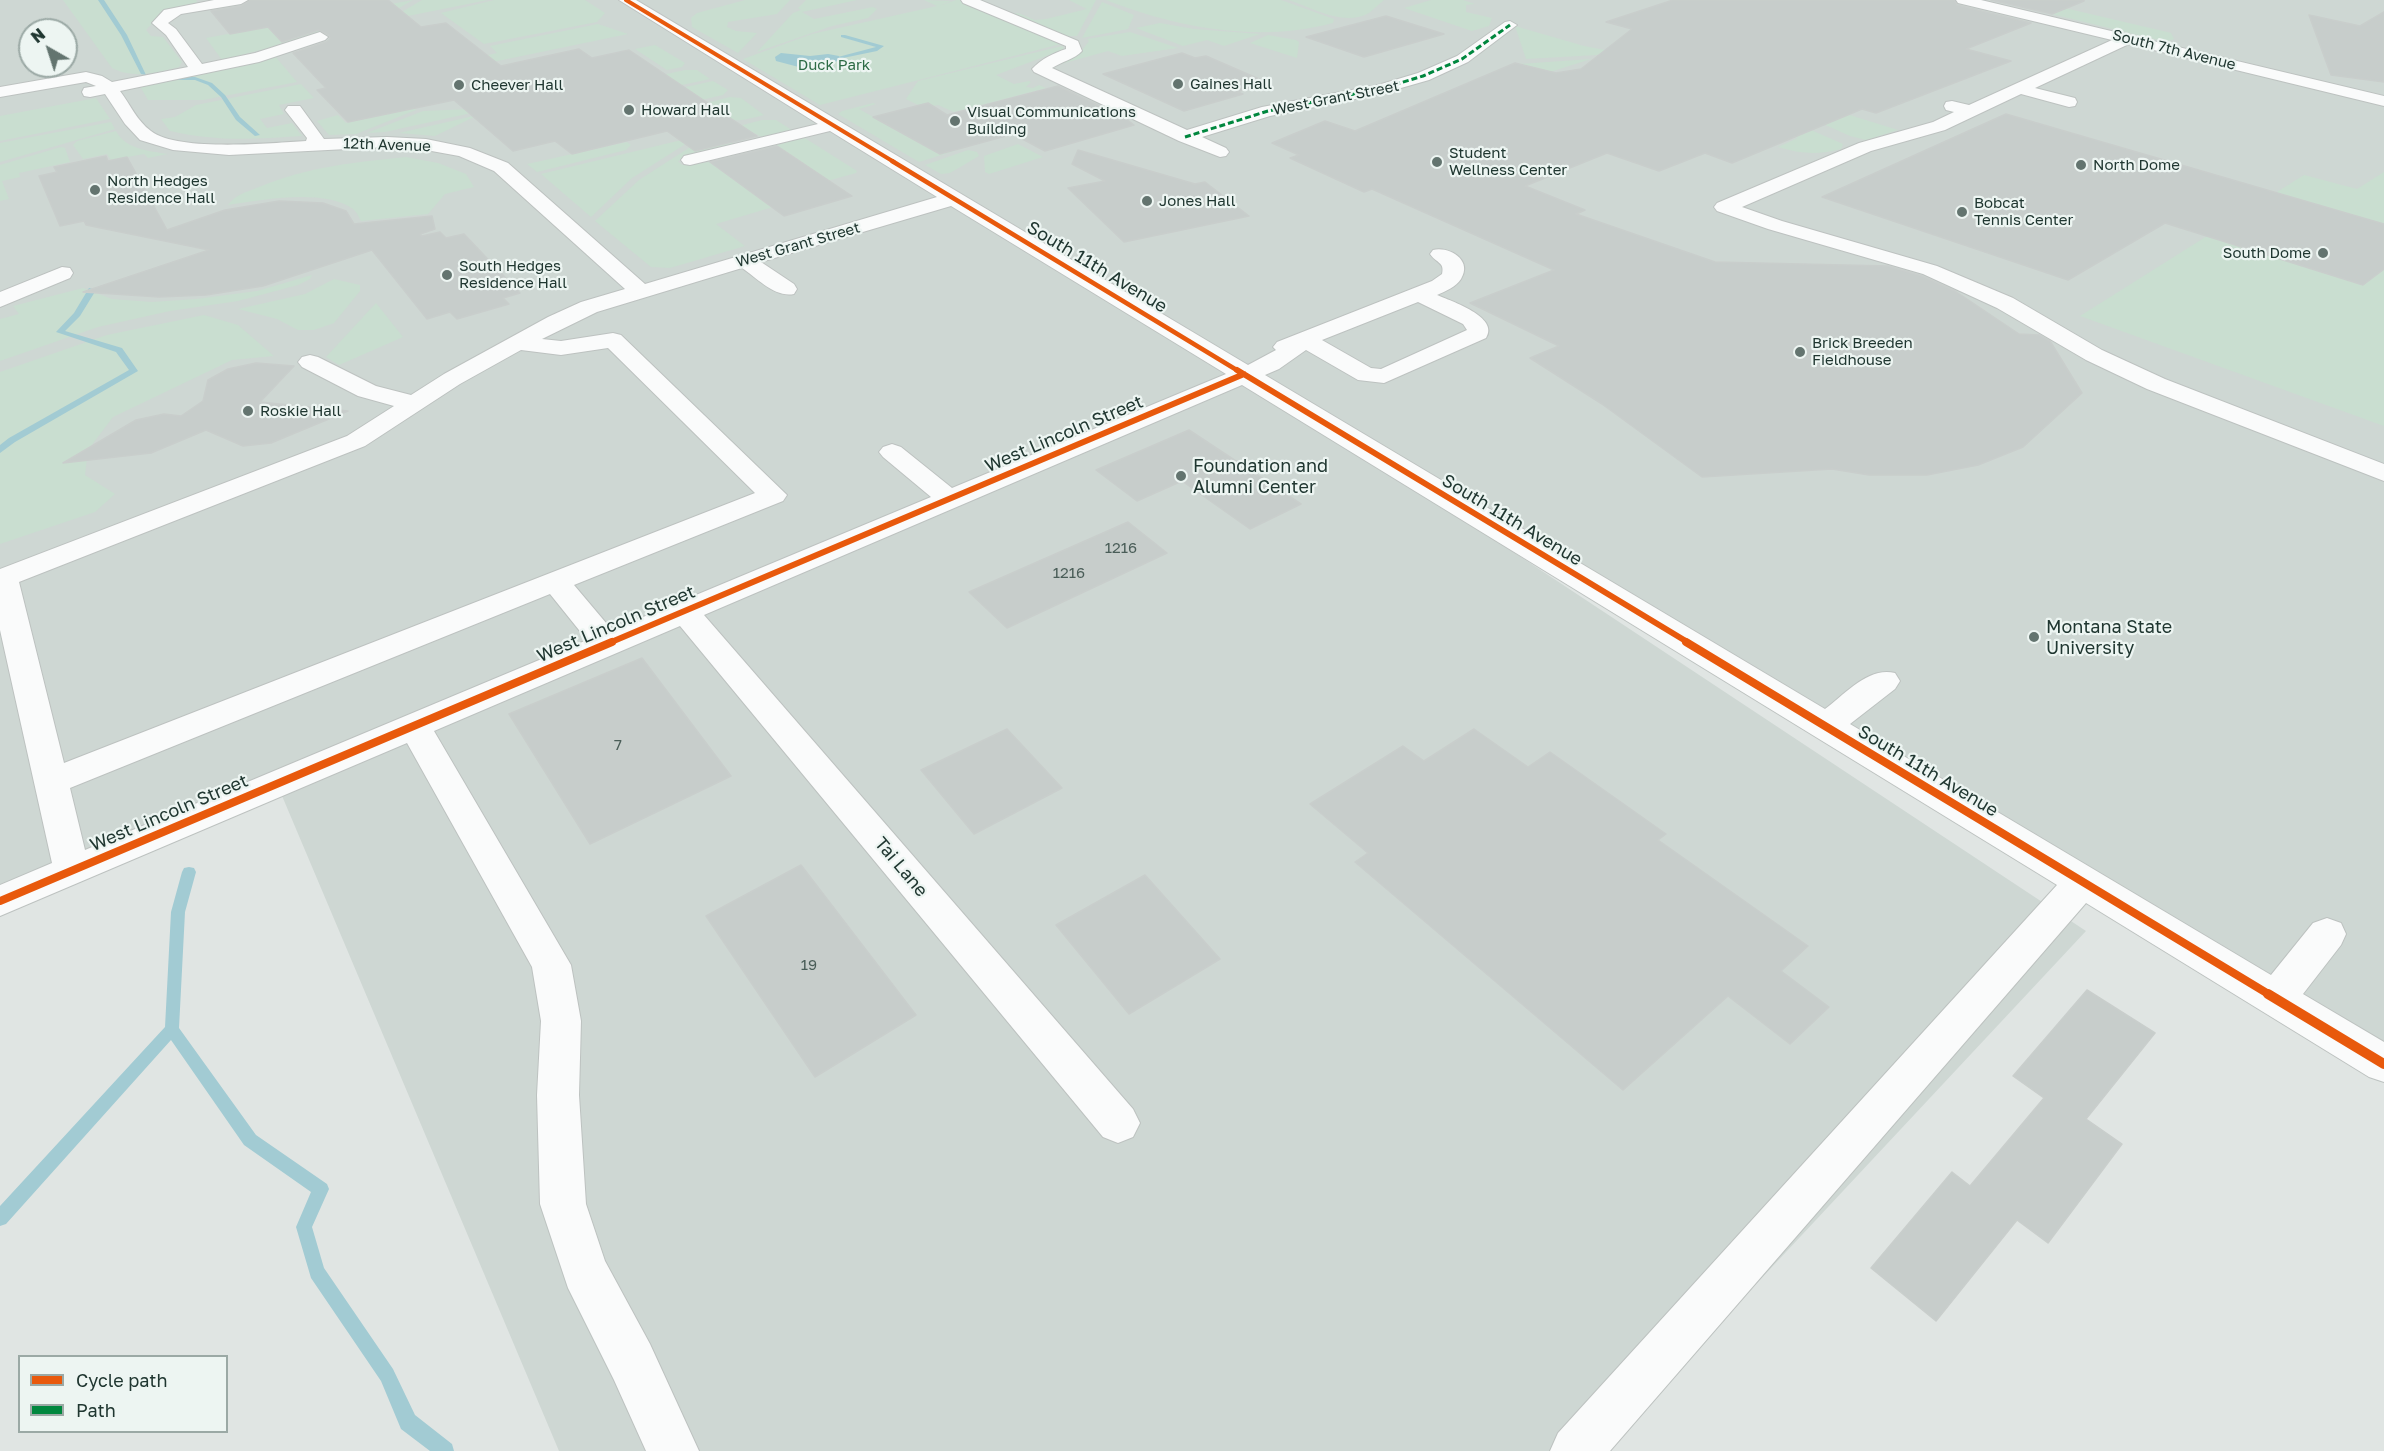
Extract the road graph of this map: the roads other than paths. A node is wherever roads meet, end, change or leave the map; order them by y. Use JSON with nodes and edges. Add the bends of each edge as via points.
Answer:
{"nodes":[{"id":1,"x":242,"y":0,"type":"edge"},
{"id":2,"x":626,"y":0,"type":"edge"},
{"id":3,"x":968,"y":0,"type":"edge"},
{"id":4,"x":1963,"y":0,"type":"edge"},
{"id":5,"x":1510,"y":26,"type":"dead end"},
{"id":6,"x":320,"y":37,"type":"dead end"},
{"id":7,"x":2128,"y":39,"type":"junction"},
{"id":8,"x":198,"y":70,"type":"junction"},
{"id":9,"x":109,"y":88,"type":"junction"},
{"id":10,"x":2021,"y":88,"type":"junction"},
{"id":11,"x":0,"y":92,"type":"edge"},
{"id":12,"x":2384,"y":101,"type":"edge"},
{"id":13,"x":2069,"y":102,"type":"dead end"},
{"id":14,"x":1952,"y":106,"type":"dead end"},
{"id":15,"x":0,"y":109,"type":"edge"},
{"id":16,"x":294,"y":110,"type":"dead end"},
{"id":17,"x":1970,"y":111,"type":"junction"},
{"id":18,"x":834,"y":125,"type":"junction"},
{"id":19,"x":1185,"y":137,"type":"junction"},
{"id":20,"x":313,"y":145,"type":"junction"},
{"id":21,"x":1220,"y":152,"type":"dead end"},
{"id":22,"x":690,"y":160,"type":"dead end"},
{"id":23,"x":956,"y":198,"type":"junction"},
{"id":24,"x":1440,"y":254,"type":"dead end"},
{"id":25,"x":744,"y":260,"type":"junction"},
{"id":26,"x":62,"y":273,"type":"dead end"},
{"id":27,"x":786,"y":289,"type":"dead end"},
{"id":28,"x":640,"y":291,"type":"junction"},
{"id":29,"x":1420,"y":295,"type":"junction"},
{"id":30,"x":0,"y":300,"type":"edge"},
{"id":31,"x":1305,"y":340,"type":"junction"},
{"id":32,"x":517,"y":343,"type":"junction"},
{"id":33,"x":310,"y":363,"type":"dead end"},
{"id":34,"x":1236,"y":369,"type":"junction"},
{"id":35,"x":414,"y":403,"type":"junction"},
{"id":36,"x":892,"y":452,"type":"dead end"},
{"id":37,"x":2384,"y":472,"type":"edge"},
{"id":38,"x":949,"y":499,"type":"junction"},
{"id":39,"x":556,"y":582,"type":"junction"},
{"id":40,"x":684,"y":611,"type":"junction"},
{"id":41,"x":607,"y":644,"type":"junction"},
{"id":42,"x":1884,"y":681,"type":"dead end"},
{"id":43,"x":414,"y":725,"type":"junction"},
{"id":44,"x":1826,"y":726,"type":"junction"},
{"id":45,"x":51,"y":782,"type":"junction"},
{"id":46,"x":72,"y":871,"type":"junction"},
{"id":47,"x":2083,"y":882,"type":"junction"},
{"id":48,"x":0,"y":901,"type":"edge"},
{"id":49,"x":2327,"y":934,"type":"dead end"},
{"id":50,"x":2276,"y":999,"type":"junction"},
{"id":51,"x":2384,"y":1064,"type":"edge"},
{"id":52,"x":1118,"y":1123,"type":"dead end"},
{"id":53,"x":673,"y":1451,"type":"edge"},
{"id":54,"x":1576,"y":1451,"type":"edge"}],
"edges":[{"from":1,"to":8,"type":"street","via":[[178,10],[159,23],[171,32]]},
{"from":2,"to":18,"type":"street","name":"South 11th Avenue"},
{"from":3,"to":19,"type":"street","via":[[1073,44],[1074,51],[1040,69]]},
{"from":4,"to":7,"type":"street","name":"South 7th Avenue"},
{"from":5,"to":19,"type":"street","name":"West Grant Street","via":[[1447,67],[1409,82],[1369,94],[1266,112]]},
{"from":6,"to":8,"type":"street","via":[[259,57]]},
{"from":7,"to":10,"type":"street"},
{"from":7,"to":12,"type":"street","name":"South 7th Avenue"},
{"from":8,"to":9,"type":"street"},
{"from":9,"to":11,"type":"street","via":[[97,77],[87,76]]},
{"from":9,"to":15,"type":"street"},
{"from":9,"to":20,"type":"street","name":"12th Avenue","via":[[139,130],[156,140],[223,149]]},
{"from":10,"to":13,"type":"street"},
{"from":10,"to":17,"type":"street"},
{"from":14,"to":17,"type":"street"},
{"from":16,"to":20,"type":"street","via":[[316,138]]},
{"from":17,"to":37,"type":"street","via":[[1939,126],[1865,147],[1724,207],[1930,270],[2005,303],[2094,355],[2156,384]]},
{"from":18,"to":22,"type":"street"},
{"from":18,"to":23,"type":"street","name":"South 11th Avenue"},
{"from":19,"to":21,"type":"street"},
{"from":20,"to":28,"type":"street","name":"12th Avenue","via":[[409,143],[447,147],[483,158],[501,167]]},
{"from":23,"to":25,"type":"street","name":"West Grant Street"},
{"from":23,"to":34,"type":"street","name":"South 11th Avenue"},
{"from":24,"to":29,"type":"street","name":"West Lincoln Street","via":[[1452,261],[1452,277]]},
{"from":25,"to":27,"type":"street"},
{"from":25,"to":28,"type":"street","name":"West Grant Street"},
{"from":26,"to":30,"type":"street"},
{"from":28,"to":32,"type":"street","name":"West Grant Street","via":[[589,307]]},
{"from":29,"to":31,"type":"street","name":"West Lincoln Street"},
{"from":29,"to":31,"type":"street","via":[[1471,319],[1478,333],[1384,376],[1366,375]]},
{"from":31,"to":34,"type":"street","name":"West Lincoln Street","via":[[1281,359]]},
{"from":32,"to":35,"type":"street","name":"West Grant Street"},
{"from":32,"to":39,"type":"street","via":[[561,348],[612,340],[773,495]]},
{"from":33,"to":35,"type":"street","via":[[367,391]]},
{"from":34,"to":38,"type":"street","name":"West Lincoln Street"},
{"from":34,"to":44,"type":"street","name":"South 11th Avenue"},
{"from":35,"to":45,"type":"street","name":"West Grant Street","via":[[356,441],[3,578]]},
{"from":36,"to":38,"type":"street"},
{"from":38,"to":40,"type":"street","name":"West Lincoln Street"},
{"from":39,"to":41,"type":"street"},
{"from":39,"to":45,"type":"street"},
{"from":40,"to":41,"type":"street","name":"West Lincoln Street"},
{"from":40,"to":52,"type":"street","name":"Tai Lane"},
{"from":41,"to":43,"type":"street","name":"West Lincoln Street"},
{"from":42,"to":44,"type":"street"},
{"from":43,"to":46,"type":"street","name":"West Lincoln Street"},
{"from":43,"to":53,"type":"street","via":[[551,965],[561,1021],[558,1095],[563,1204],[585,1271]]},
{"from":44,"to":47,"type":"street","name":"South 11th Avenue"},
{"from":45,"to":46,"type":"street"},
{"from":46,"to":48,"type":"street","name":"West Lincoln Street"},
{"from":47,"to":50,"type":"street","name":"South 11th Avenue"},
{"from":47,"to":54,"type":"street"},
{"from":49,"to":50,"type":"street"},
{"from":50,"to":51,"type":"street","name":"South 11th Avenue"}]}
